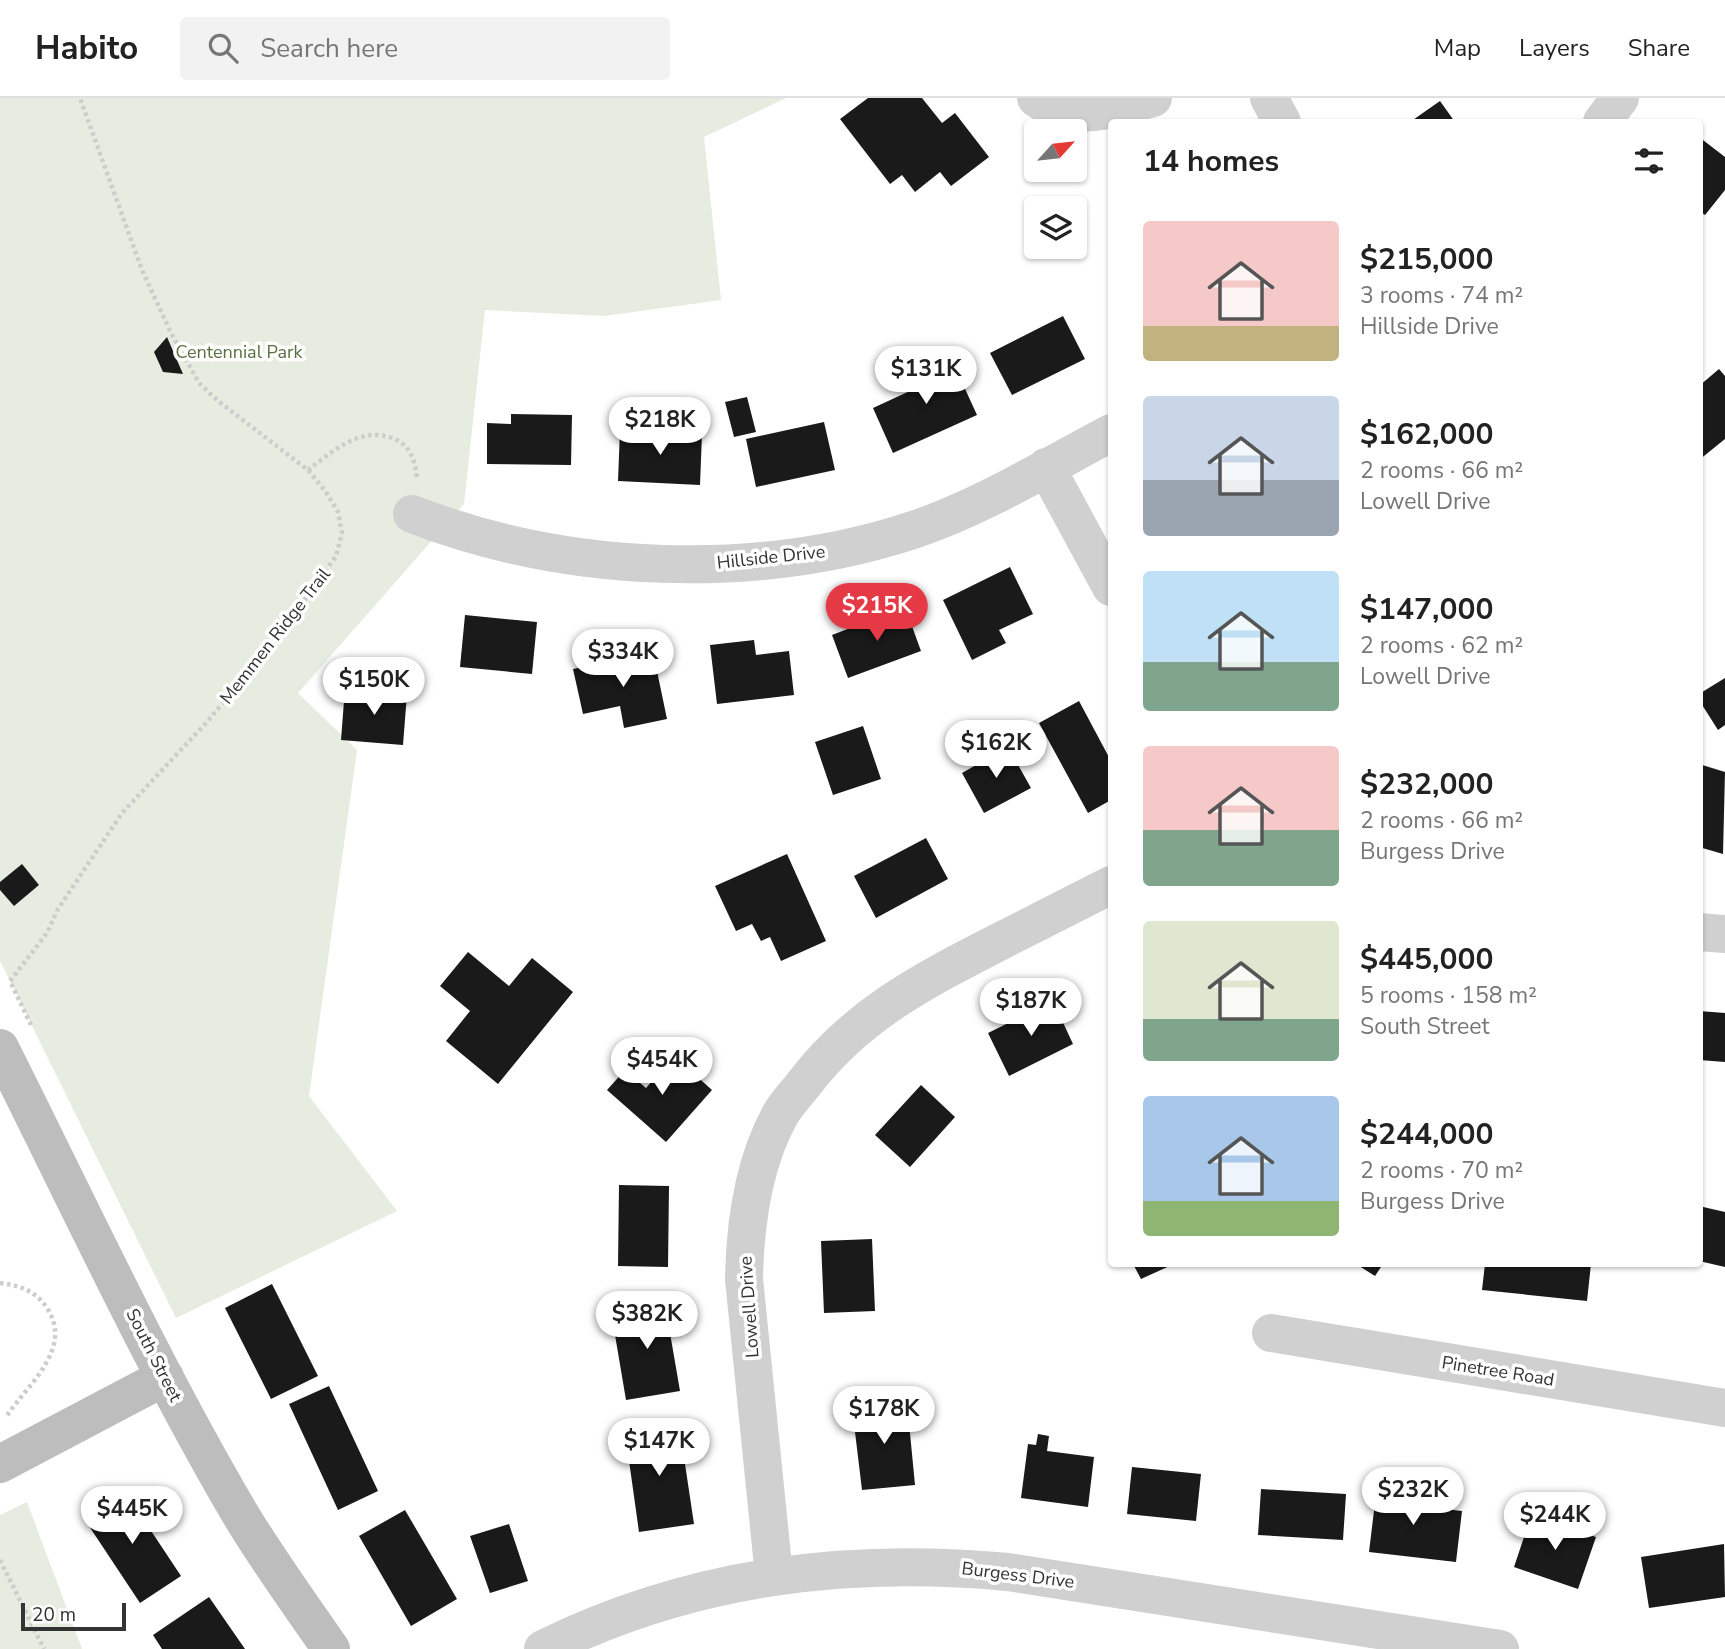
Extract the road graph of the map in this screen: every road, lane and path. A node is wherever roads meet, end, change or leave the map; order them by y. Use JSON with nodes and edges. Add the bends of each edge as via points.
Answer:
{"nodes":[{"id":1,"x":79,"y":98,"type":"edge"},
{"id":2,"x":1036,"y":98,"type":"edge"},
{"id":3,"x":1153,"y":98,"type":"edge"},
{"id":4,"x":1269,"y":98,"type":"edge"},
{"id":5,"x":1620,"y":98,"type":"edge"},
{"id":6,"x":1280,"y":119,"type":"edge"},
{"id":7,"x":1604,"y":119,"type":"edge"},
{"id":8,"x":1108,"y":435,"type":"edge"},
{"id":9,"x":1046,"y":467,"type":"junction"},
{"id":10,"x":308,"y":470,"type":"junction"},
{"id":11,"x":412,"y":513,"type":"joint"},
{"id":12,"x":1108,"y":581,"type":"edge"},
{"id":13,"x":1108,"y":887,"type":"edge"},
{"id":14,"x":1703,"y":932,"type":"edge"},
{"id":15,"x":1725,"y":934,"type":"edge"},
{"id":16,"x":10,"y":981,"type":"dead end"},
{"id":17,"x":0,"y":1048,"type":"edge"},
{"id":18,"x":0,"y":1283,"type":"edge"},
{"id":19,"x":1271,"y":1333,"type":"dead end"},
{"id":20,"x":165,"y":1377,"type":"junction"},
{"id":21,"x":1725,"y":1408,"type":"edge"},
{"id":22,"x":5,"y":1462,"type":"edge"},
{"id":23,"x":0,"y":1560,"type":"edge"},
{"id":24,"x":774,"y":1576,"type":"junction"},
{"id":25,"x":44,"y":1649,"type":"edge"},
{"id":26,"x":331,"y":1649,"type":"edge"},
{"id":27,"x":543,"y":1649,"type":"edge"},
{"id":28,"x":1500,"y":1649,"type":"edge"}],
"edges":[{"from":1,"to":10,"type":"path","name":"Memmen Ridge Trail","via":[[142,270],[199,383]]},
{"from":2,"to":3,"type":"street","via":[[1070,113],[1090,113]]},
{"from":4,"to":6,"type":"street"},
{"from":5,"to":7,"type":"street"},
{"from":8,"to":9,"type":"street","name":"Hillside Drive"},
{"from":9,"to":11,"type":"street","name":"Hillside Drive","via":[[918,528],[856,547],[736,563],[669,565],[577,555],[483,538]]},
{"from":9,"to":12,"type":"street"},
{"from":10,"to":11,"type":"path","via":[[343,444],[365,435],[383,435],[404,443],[414,457],[417,479]]},
{"from":10,"to":16,"type":"path","name":"Memmen Ridge Trail","via":[[338,512],[342,533],[336,556],[279,636],[122,813],[47,933]]},
{"from":13,"to":24,"type":"street","name":"Lowell Drive","via":[[934,975],[866,1018],[812,1072],[780,1115],[762,1160],[745,1239],[744,1279]]},
{"from":14,"to":15,"type":"street"},
{"from":17,"to":20,"type":"street","name":"South Street"},
{"from":18,"to":22,"type":"path","via":[[32,1292],[41,1300],[55,1333],[47,1361],[7,1415]]},
{"from":19,"to":21,"type":"street","name":"Pinetree Road"},
{"from":20,"to":22,"type":"street"},
{"from":20,"to":26,"type":"street","name":"South Street","via":[[241,1515]]},
{"from":23,"to":25,"type":"path"},
{"from":24,"to":27,"type":"street","name":"Burgess Drive","via":[[669,1601]]},
{"from":24,"to":28,"type":"street","name":"Burgess Drive","via":[[868,1567],[996,1571]]}]}
